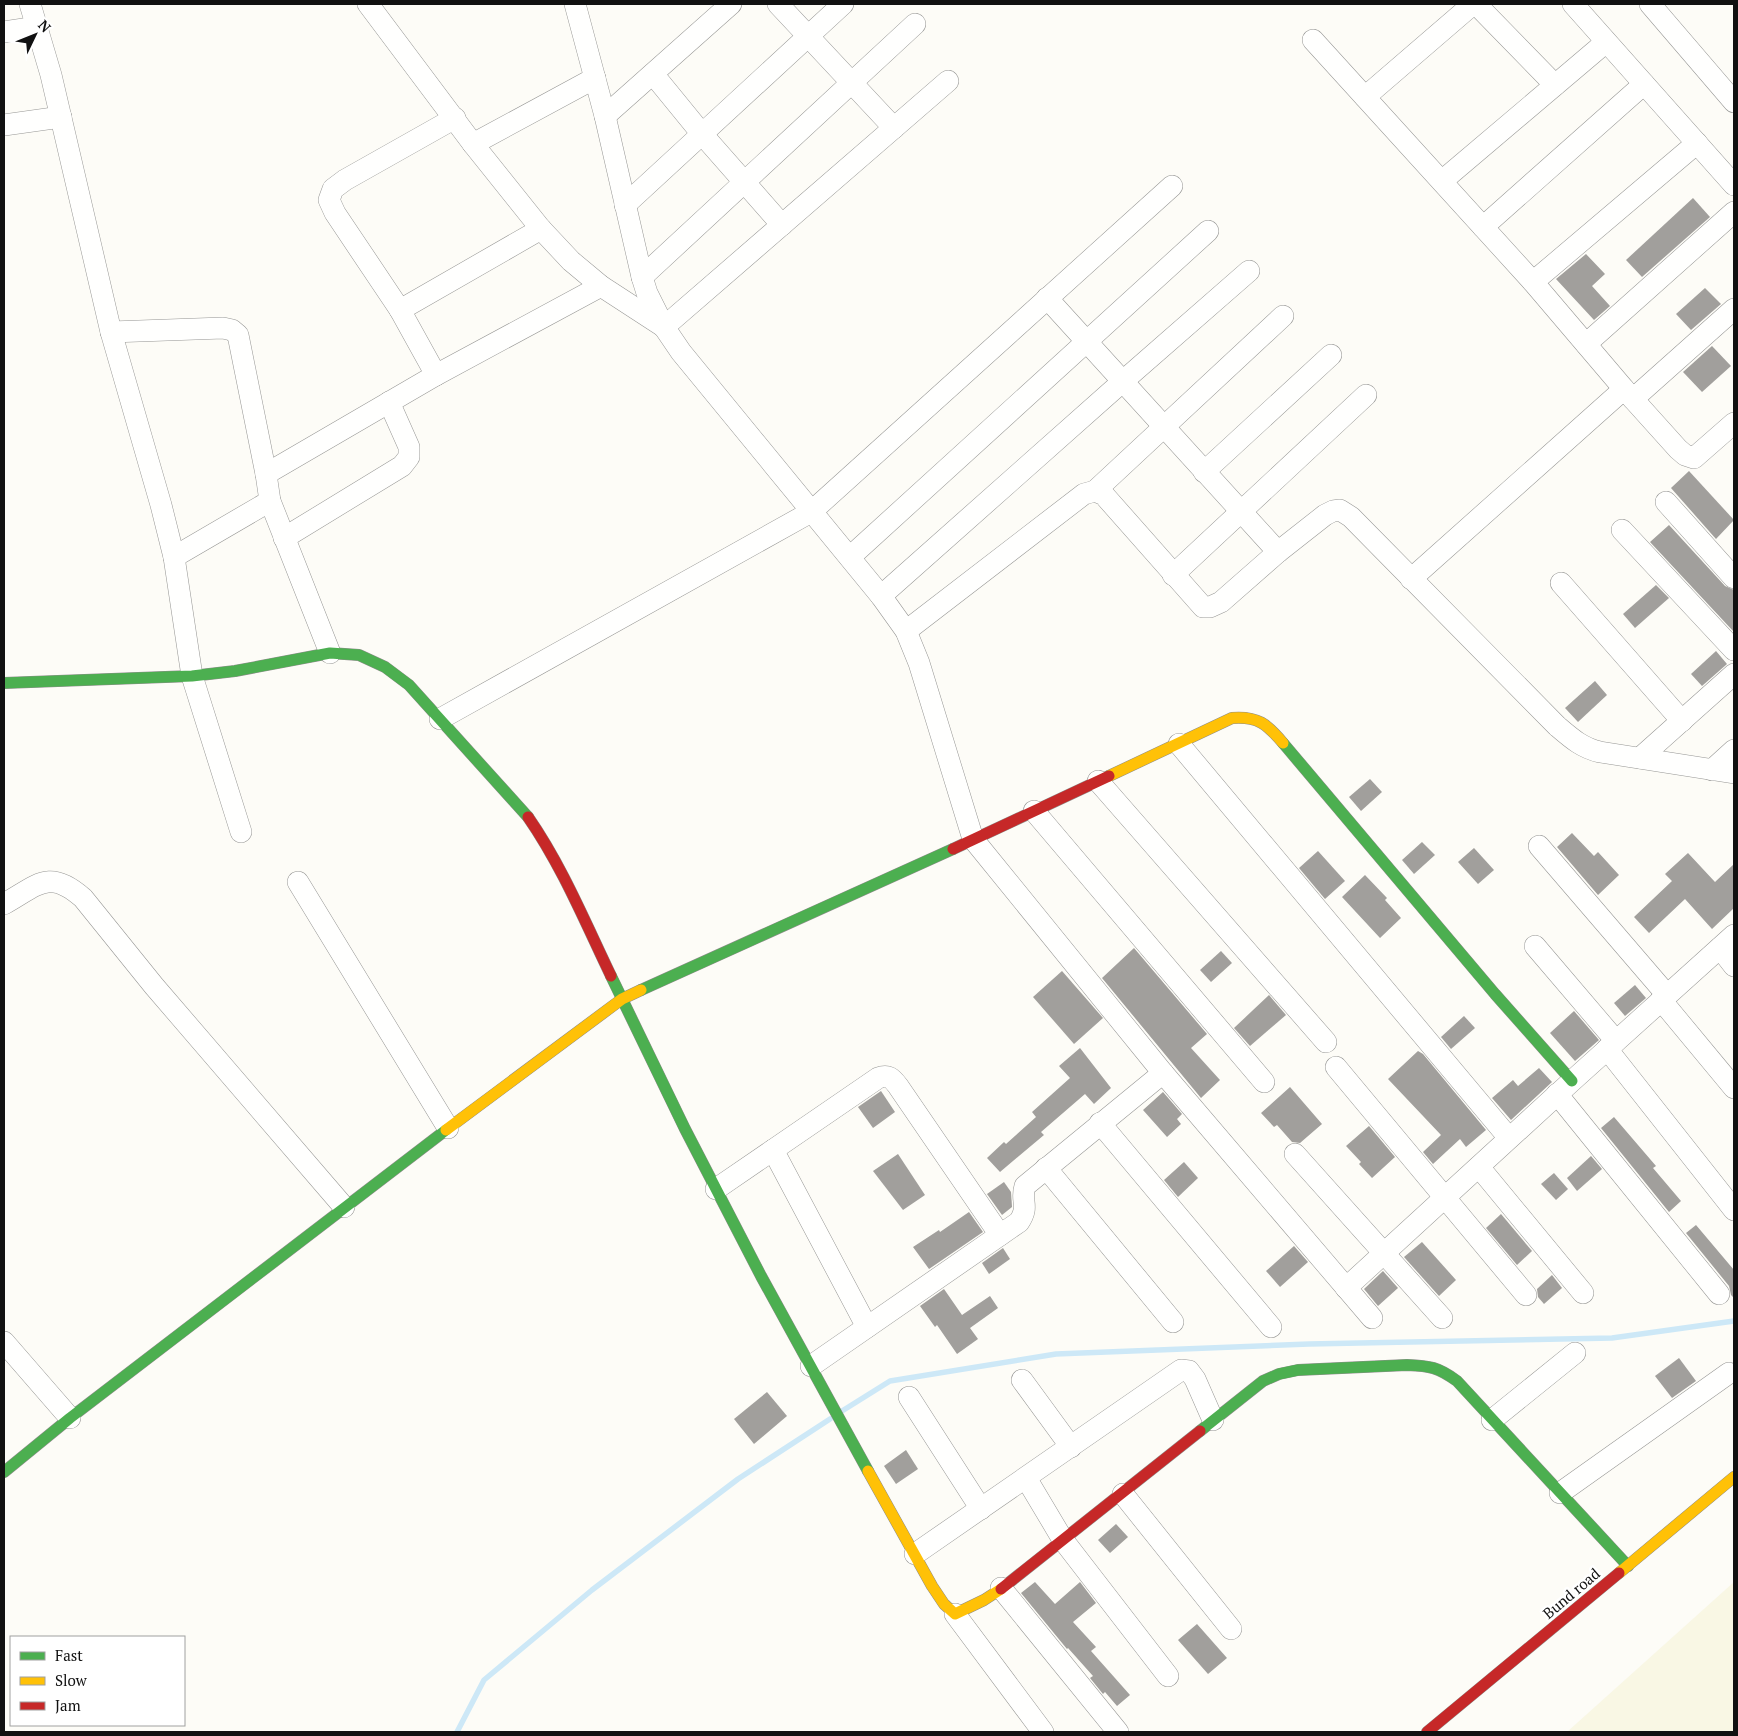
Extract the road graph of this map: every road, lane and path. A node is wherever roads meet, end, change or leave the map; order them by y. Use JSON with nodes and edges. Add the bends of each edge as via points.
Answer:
{"nodes":[{"id":1,"x":30,"y":4,"type":"edge"},
{"id":2,"x":368,"y":4,"type":"edge"},
{"id":3,"x":575,"y":4,"type":"edge"},
{"id":4,"x":731,"y":4,"type":"edge"},
{"id":5,"x":778,"y":4,"type":"edge"},
{"id":6,"x":843,"y":4,"type":"edge"},
{"id":7,"x":1474,"y":4,"type":"edge"},
{"id":8,"x":1572,"y":4,"type":"edge"},
{"id":9,"x":1650,"y":4,"type":"edge"},
{"id":10,"x":915,"y":24,"type":"dead end"},
{"id":11,"x":37,"y":27,"type":"junction"},
{"id":12,"x":4,"y":32,"type":"edge"},
{"id":13,"x":808,"y":36,"type":"junction"},
{"id":14,"x":1313,"y":40,"type":"dead end"},
{"id":15,"x":1606,"y":42,"type":"junction"},
{"id":16,"x":653,"y":74,"type":"junction"},
{"id":17,"x":595,"y":78,"type":"junction"},
{"id":18,"x":948,"y":81,"type":"dead end"},
{"id":19,"x":852,"y":84,"type":"junction"},
{"id":20,"x":1644,"y":84,"type":"junction"},
{"id":21,"x":1555,"y":85,"type":"junction"},
{"id":22,"x":1365,"y":97,"type":"junction"},
{"id":23,"x":1734,"y":102,"type":"edge"},
{"id":24,"x":605,"y":116,"type":"junction"},
{"id":25,"x":61,"y":117,"type":"junction"},
{"id":26,"x":455,"y":118,"type":"junction"},
{"id":27,"x":4,"y":125,"type":"edge"},
{"id":28,"x":894,"y":128,"type":"junction"},
{"id":29,"x":702,"y":134,"type":"junction"},
{"id":30,"x":1697,"y":143,"type":"junction"},
{"id":31,"x":473,"y":144,"type":"junction"},
{"id":32,"x":1442,"y":181,"type":"junction"},
{"id":33,"x":745,"y":182,"type":"junction"},
{"id":34,"x":1734,"y":185,"type":"edge"},
{"id":35,"x":1172,"y":186,"type":"dead end"},
{"id":36,"x":625,"y":205,"type":"junction"},
{"id":37,"x":1734,"y":212,"type":"edge"},
{"id":38,"x":782,"y":224,"type":"junction"},
{"id":39,"x":1483,"y":227,"type":"junction"},
{"id":40,"x":541,"y":229,"type":"junction"},
{"id":41,"x":1208,"y":230,"type":"dead end"},
{"id":42,"x":1249,"y":271,"type":"dead end"},
{"id":43,"x":642,"y":276,"type":"junction"},
{"id":44,"x":1533,"y":282,"type":"junction"},
{"id":45,"x":601,"y":286,"type":"junction"},
{"id":46,"x":1047,"y":298,"type":"junction"},
{"id":47,"x":1734,"y":309,"type":"edge"},
{"id":48,"x":400,"y":310,"type":"junction"},
{"id":49,"x":1283,"y":316,"type":"dead end"},
{"id":50,"x":664,"y":328,"type":"junction"},
{"id":51,"x":111,"y":332,"type":"junction"},
{"id":52,"x":1086,"y":341,"type":"junction"},
{"id":53,"x":1586,"y":344,"type":"junction"},
{"id":54,"x":1332,"y":355,"type":"dead end"},
{"id":55,"x":436,"y":375,"type":"junction"},
{"id":56,"x":1122,"y":382,"type":"junction"},
{"id":57,"x":1629,"y":394,"type":"junction"},
{"id":58,"x":1366,"y":395,"type":"dead end"},
{"id":59,"x":389,"y":402,"type":"junction"},
{"id":60,"x":1734,"y":423,"type":"edge"},
{"id":61,"x":1164,"y":427,"type":"junction"},
{"id":62,"x":1204,"y":472,"type":"junction"},
{"id":63,"x":266,"y":474,"type":"junction"},
{"id":64,"x":1095,"y":491,"type":"junction"},
{"id":65,"x":270,"y":501,"type":"junction"},
{"id":66,"x":1666,"y":502,"type":"dead end"},
{"id":67,"x":811,"y":512,"type":"junction"},
{"id":68,"x":1241,"y":512,"type":"junction"},
{"id":69,"x":1622,"y":530,"type":"dead end"},
{"id":70,"x":284,"y":538,"type":"junction"},
{"id":71,"x":1278,"y":552,"type":"junction"},
{"id":72,"x":174,"y":556,"type":"junction"},
{"id":73,"x":850,"y":557,"type":"junction"},
{"id":74,"x":1173,"y":575,"type":"junction"},
{"id":75,"x":1734,"y":578,"type":"edge"},
{"id":76,"x":1411,"y":579,"type":"junction"},
{"id":77,"x":1561,"y":583,"type":"dead end"},
{"id":78,"x":882,"y":596,"type":"junction"},
{"id":79,"x":906,"y":631,"type":"junction"},
{"id":80,"x":1734,"y":650,"type":"edge"},
{"id":81,"x":330,"y":653,"type":"junction"},
{"id":82,"x":1734,"y":674,"type":"edge"},
{"id":83,"x":192,"y":676,"type":"junction"},
{"id":84,"x":4,"y":682,"type":"edge"},
{"id":85,"x":440,"y":719,"type":"junction"},
{"id":86,"x":1682,"y":721,"type":"junction"},
{"id":87,"x":1179,"y":744,"type":"junction"},
{"id":88,"x":1734,"y":750,"type":"edge"},
{"id":89,"x":1640,"y":758,"type":"junction"},
{"id":90,"x":1712,"y":770,"type":"junction"},
{"id":91,"x":1734,"y":773,"type":"edge"},
{"id":92,"x":1098,"y":781,"type":"junction"},
{"id":93,"x":1034,"y":811,"type":"junction"},
{"id":94,"x":242,"y":832,"type":"dead end"},
{"id":95,"x":973,"y":839,"type":"junction"},
{"id":96,"x":1539,"y":846,"type":"dead end"},
{"id":97,"x":298,"y":882,"type":"dead end"},
{"id":98,"x":4,"y":904,"type":"edge"},
{"id":99,"x":1727,"y":942,"type":"edge"},
{"id":100,"x":1534,"y":946,"type":"dead end"},
{"id":101,"x":1734,"y":966,"type":"edge"},
{"id":102,"x":1664,"y":998,"type":"junction"},
{"id":103,"x":622,"y":999,"type":"junction"},
{"id":104,"x":1326,"y":1042,"type":"dead end"},
{"id":105,"x":1612,"y":1045,"type":"junction"},
{"id":106,"x":1336,"y":1067,"type":"dead end"},
{"id":107,"x":1163,"y":1073,"type":"junction"},
{"id":108,"x":1264,"y":1082,"type":"dead end"},
{"id":109,"x":1564,"y":1087,"type":"junction"},
{"id":110,"x":1734,"y":1088,"type":"edge"},
{"id":111,"x":1100,"y":1123,"type":"junction"},
{"id":112,"x":448,"y":1128,"type":"junction"},
{"id":113,"x":1509,"y":1138,"type":"junction"},
{"id":114,"x":773,"y":1150,"type":"junction"},
{"id":115,"x":1295,"y":1154,"type":"dead end"},
{"id":116,"x":1479,"y":1167,"type":"junction"},
{"id":117,"x":1046,"y":1168,"type":"junction"},
{"id":118,"x":716,"y":1189,"type":"junction"},
{"id":119,"x":1444,"y":1198,"type":"junction"},
{"id":120,"x":344,"y":1207,"type":"junction"},
{"id":121,"x":1734,"y":1210,"type":"edge"},
{"id":122,"x":1000,"y":1235,"type":"junction"},
{"id":123,"x":1384,"y":1254,"type":"junction"},
{"id":124,"x":1346,"y":1288,"type":"junction"},
{"id":125,"x":1583,"y":1293,"type":"dead end"},
{"id":126,"x":1719,"y":1294,"type":"dead end"},
{"id":127,"x":1526,"y":1295,"type":"dead end"},
{"id":128,"x":1372,"y":1318,"type":"dead end"},
{"id":129,"x":1442,"y":1318,"type":"dead end"},
{"id":130,"x":1173,"y":1322,"type":"dead end"},
{"id":131,"x":867,"y":1327,"type":"junction"},
{"id":132,"x":1271,"y":1327,"type":"dead end"},
{"id":133,"x":4,"y":1342,"type":"edge"},
{"id":134,"x":1576,"y":1353,"type":"dead end"},
{"id":135,"x":811,"y":1366,"type":"junction"},
{"id":136,"x":1729,"y":1373,"type":"dead end"},
{"id":137,"x":1022,"y":1380,"type":"dead end"},
{"id":138,"x":909,"y":1397,"type":"dead end"},
{"id":139,"x":70,"y":1418,"type":"junction"},
{"id":140,"x":1213,"y":1420,"type":"junction"},
{"id":141,"x":1492,"y":1420,"type":"junction"},
{"id":142,"x":1071,"y":1447,"type":"junction"},
{"id":143,"x":4,"y":1472,"type":"edge"},
{"id":144,"x":1734,"y":1477,"type":"edge"},
{"id":145,"x":1026,"y":1478,"type":"junction"},
{"id":146,"x":1560,"y":1493,"type":"junction"},
{"id":147,"x":1122,"y":1494,"type":"junction"},
{"id":148,"x":980,"y":1509,"type":"junction"},
{"id":149,"x":1063,"y":1540,"type":"junction"},
{"id":150,"x":915,"y":1554,"type":"junction"},
{"id":151,"x":1628,"y":1566,"type":"junction"},
{"id":152,"x":1002,"y":1588,"type":"junction"},
{"id":153,"x":955,"y":1614,"type":"junction"},
{"id":154,"x":1231,"y":1629,"type":"dead end"},
{"id":155,"x":1168,"y":1676,"type":"dead end"},
{"id":156,"x":1043,"y":1732,"type":"edge"},
{"id":157,"x":1118,"y":1732,"type":"edge"},
{"id":158,"x":1427,"y":1732,"type":"edge"}],
"edges":[{"from":1,"to":11,"type":"street"},
{"from":2,"to":26,"type":"street"},
{"from":3,"to":17,"type":"street"},
{"from":4,"to":16,"type":"street"},
{"from":5,"to":13,"type":"street"},
{"from":6,"to":13,"type":"street"},
{"from":7,"to":21,"type":"street"},
{"from":7,"to":22,"type":"street"},
{"from":8,"to":15,"type":"street"},
{"from":9,"to":23,"type":"street"},
{"from":10,"to":19,"type":"street"},
{"from":11,"to":12,"type":"street"},
{"from":11,"to":25,"type":"street"},
{"from":13,"to":19,"type":"street"},
{"from":13,"to":29,"type":"street"},
{"from":14,"to":22,"type":"street"},
{"from":15,"to":20,"type":"street"},
{"from":15,"to":21,"type":"street"},
{"from":16,"to":24,"type":"street"},
{"from":16,"to":29,"type":"street"},
{"from":17,"to":24,"type":"street"},
{"from":17,"to":31,"type":"street"},
{"from":18,"to":28,"type":"street"},
{"from":19,"to":28,"type":"street"},
{"from":19,"to":33,"type":"street"},
{"from":20,"to":30,"type":"street"},
{"from":20,"to":39,"type":"street"},
{"from":21,"to":32,"type":"street"},
{"from":22,"to":32,"type":"street"},
{"from":24,"to":36,"type":"street"},
{"from":25,"to":27,"type":"street"},
{"from":25,"to":51,"type":"street"},
{"from":26,"to":31,"type":"street"},
{"from":26,"to":48,"type":"street","via":[[345,180],[334,189],[329,200]]},
{"from":28,"to":38,"type":"street"},
{"from":29,"to":33,"type":"street"},
{"from":29,"to":36,"type":"street"},
{"from":30,"to":34,"type":"street"},
{"from":30,"to":44,"type":"street"},
{"from":31,"to":40,"type":"street"},
{"from":32,"to":39,"type":"street"},
{"from":33,"to":38,"type":"street"},
{"from":33,"to":43,"type":"street"},
{"from":35,"to":46,"type":"street"},
{"from":36,"to":43,"type":"street"},
{"from":37,"to":53,"type":"street"},
{"from":38,"to":50,"type":"street"},
{"from":39,"to":44,"type":"street"},
{"from":40,"to":45,"type":"street","via":[[570,261]]},
{"from":40,"to":48,"type":"street"},
{"from":41,"to":52,"type":"street"},
{"from":42,"to":56,"type":"street"},
{"from":43,"to":50,"type":"street"},
{"from":44,"to":53,"type":"street"},
{"from":45,"to":50,"type":"street"},
{"from":45,"to":55,"type":"street"},
{"from":46,"to":52,"type":"street"},
{"from":46,"to":67,"type":"street"},
{"from":47,"to":57,"type":"street"},
{"from":48,"to":55,"type":"street"},
{"from":49,"to":61,"type":"street"},
{"from":50,"to":67,"type":"street"},
{"from":51,"to":63,"type":"street","via":[[223,328],[238,335]]},
{"from":51,"to":72,"type":"street"},
{"from":52,"to":56,"type":"street"},
{"from":52,"to":73,"type":"street"},
{"from":53,"to":57,"type":"street"},
{"from":54,"to":62,"type":"street"},
{"from":55,"to":59,"type":"street"},
{"from":56,"to":61,"type":"street"},
{"from":56,"to":78,"type":"street"},
{"from":57,"to":60,"type":"street","via":[[1678,449],[1694,458]]},
{"from":57,"to":76,"type":"street"},
{"from":58,"to":68,"type":"street"},
{"from":59,"to":63,"type":"street"},
{"from":59,"to":70,"type":"street","via":[[409,457],[402,466]]},
{"from":61,"to":62,"type":"street"},
{"from":61,"to":64,"type":"street"},
{"from":62,"to":68,"type":"street"},
{"from":63,"to":65,"type":"street"},
{"from":64,"to":74,"type":"street","via":[[1104,495]]},
{"from":64,"to":79,"type":"street","via":[[1084,494]]},
{"from":65,"to":70,"type":"street"},
{"from":65,"to":72,"type":"street"},
{"from":66,"to":75,"type":"street"},
{"from":67,"to":73,"type":"street"},
{"from":67,"to":85,"type":"street"},
{"from":68,"to":71,"type":"street"},
{"from":68,"to":74,"type":"street"},
{"from":69,"to":80,"type":"street"},
{"from":70,"to":81,"type":"street"},
{"from":71,"to":74,"type":"street","via":[[1221,602],[1210,607],[1203,607]]},
{"from":71,"to":76,"type":"street","via":[[1325,515],[1340,510],[1351,517]]},
{"from":72,"to":83,"type":"street"},
{"from":73,"to":78,"type":"street"},
{"from":76,"to":89,"type":"street","via":[[1573,740],[1586,749]]},
{"from":77,"to":86,"type":"street"},
{"from":78,"to":79,"type":"street"},
{"from":79,"to":95,"type":"street","via":[[919,663]]},
{"from":81,"to":83,"type":"street"},
{"from":81,"to":85,"type":"street","via":[[359,655],[385,667],[409,685]]},
{"from":82,"to":86,"type":"street"},
{"from":83,"to":84,"type":"street"},
{"from":83,"to":94,"type":"street"},
{"from":85,"to":103,"type":"street","via":[[522,809],[543,839]]},
{"from":86,"to":89,"type":"street"},
{"from":87,"to":92,"type":"street"},
{"from":87,"to":109,"type":"street","via":[[1232,718],[1260,719],[1495,994]]},
{"from":87,"to":113,"type":"street"},
{"from":88,"to":90,"type":"street"},
{"from":89,"to":90,"type":"street"},
{"from":90,"to":91,"type":"street"},
{"from":92,"to":93,"type":"street"},
{"from":92,"to":104,"type":"street"},
{"from":93,"to":95,"type":"street"},
{"from":93,"to":108,"type":"street"},
{"from":95,"to":103,"type":"street"},
{"from":95,"to":107,"type":"street"},
{"from":96,"to":102,"type":"street"},
{"from":97,"to":112,"type":"street"},
{"from":98,"to":120,"type":"street","via":[[44,881],[58,881],[83,898],[154,986]]},
{"from":99,"to":101,"type":"street"},
{"from":99,"to":102,"type":"street"},
{"from":100,"to":105,"type":"street"},
{"from":102,"to":105,"type":"street"},
{"from":102,"to":110,"type":"street"},
{"from":103,"to":112,"type":"street"},
{"from":103,"to":118,"type":"street"},
{"from":105,"to":109,"type":"street"},
{"from":105,"to":121,"type":"street"},
{"from":106,"to":119,"type":"street"},
{"from":107,"to":111,"type":"street"},
{"from":107,"to":124,"type":"street"},
{"from":109,"to":113,"type":"street"},
{"from":109,"to":126,"type":"street"},
{"from":111,"to":117,"type":"street"},
{"from":111,"to":132,"type":"street"},
{"from":112,"to":120,"type":"street"},
{"from":113,"to":116,"type":"street"},
{"from":114,"to":118,"type":"street"},
{"from":114,"to":122,"type":"street","via":[[878,1078],[891,1078]]},
{"from":114,"to":131,"type":"street"},
{"from":115,"to":123,"type":"street"},
{"from":116,"to":119,"type":"street"},
{"from":116,"to":125,"type":"street"},
{"from":117,"to":122,"type":"street","via":[[1025,1186],[1022,1194],[1024,1214],[1019,1222]]},
{"from":117,"to":130,"type":"street"},
{"from":118,"to":135,"type":"street"},
{"from":119,"to":123,"type":"street"},
{"from":119,"to":127,"type":"street"},
{"from":120,"to":139,"type":"street"},
{"from":122,"to":131,"type":"street"},
{"from":123,"to":124,"type":"street"},
{"from":123,"to":129,"type":"street"},
{"from":124,"to":128,"type":"street"},
{"from":131,"to":135,"type":"street"},
{"from":133,"to":139,"type":"street"},
{"from":134,"to":141,"type":"street"},
{"from":135,"to":150,"type":"street"},
{"from":136,"to":146,"type":"street"},
{"from":137,"to":142,"type":"street"},
{"from":138,"to":148,"type":"street"},
{"from":139,"to":143,"type":"street"},
{"from":140,"to":141,"type":"street","via":[[1263,1381],[1279,1374],[1298,1370],[1406,1365],[1442,1370],[1457,1381]]},
{"from":140,"to":142,"type":"street","via":[[1195,1379],[1189,1371],[1181,1370]]},
{"from":140,"to":147,"type":"street"},
{"from":141,"to":146,"type":"street"},
{"from":142,"to":145,"type":"street"},
{"from":144,"to":151,"type":"street","name":"Bund road"},
{"from":145,"to":148,"type":"street"},
{"from":145,"to":149,"type":"street"},
{"from":146,"to":151,"type":"street"},
{"from":147,"to":149,"type":"street"},
{"from":147,"to":154,"type":"street"},
{"from":148,"to":150,"type":"street"},
{"from":149,"to":152,"type":"street"},
{"from":149,"to":155,"type":"street"},
{"from":150,"to":153,"type":"street","via":[[932,1586]]},
{"from":151,"to":158,"type":"street","name":"Bund road"},
{"from":152,"to":153,"type":"street"},
{"from":152,"to":157,"type":"street"},
{"from":153,"to":156,"type":"street"}]}
